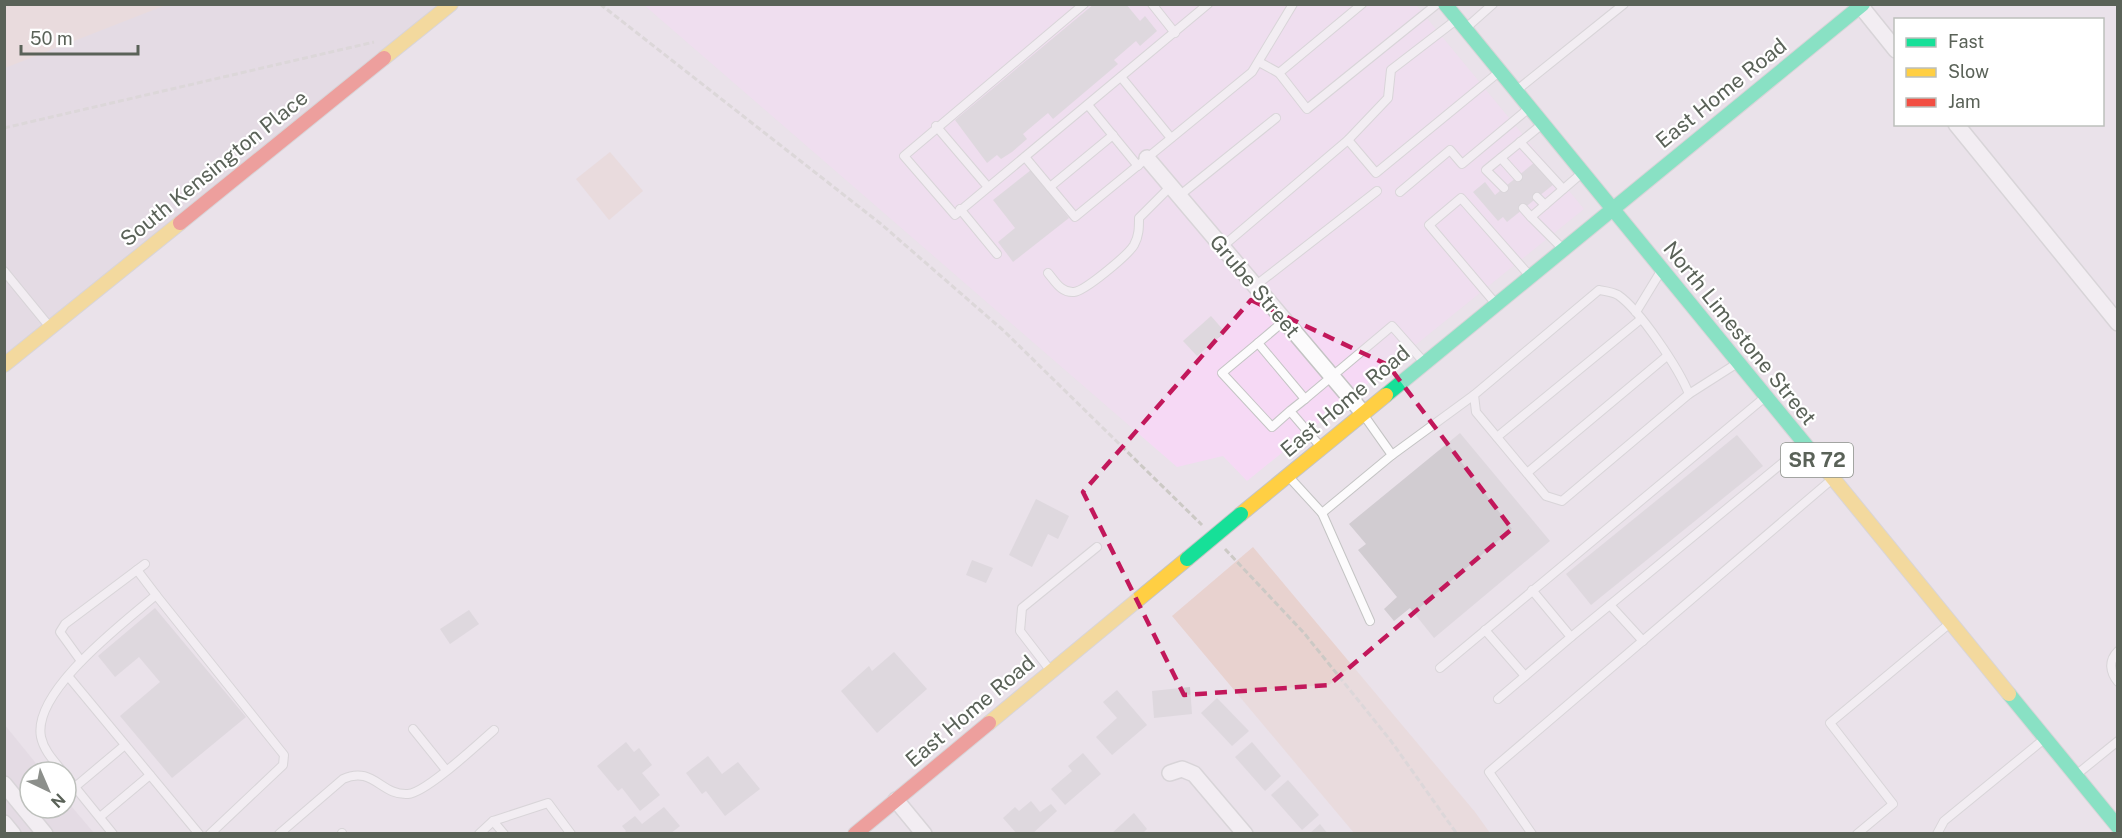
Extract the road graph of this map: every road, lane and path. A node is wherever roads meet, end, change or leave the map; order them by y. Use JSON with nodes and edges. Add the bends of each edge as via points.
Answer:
{"nodes":[{"id":1,"x":451,"y":4,"type":"edge"},
{"id":2,"x":600,"y":4,"type":"edge"},
{"id":3,"x":1084,"y":4,"type":"edge"},
{"id":4,"x":1152,"y":4,"type":"edge"},
{"id":5,"x":1208,"y":4,"type":"edge"},
{"id":6,"x":1293,"y":4,"type":"edge"},
{"id":7,"x":1362,"y":4,"type":"edge"},
{"id":8,"x":1437,"y":4,"type":"edge"},
{"id":9,"x":1445,"y":4,"type":"edge"},
{"id":10,"x":1493,"y":4,"type":"edge"},
{"id":11,"x":1624,"y":4,"type":"edge"},
{"id":12,"x":1861,"y":5,"type":"edge"},
{"id":13,"x":1461,"y":24,"type":"junction"},
{"id":14,"x":1175,"y":33,"type":"junction"},
{"id":15,"x":382,"y":40,"type":"dead end"},
{"id":16,"x":1894,"y":47,"type":"edge"},
{"id":17,"x":1259,"y":62,"type":"junction"},
{"id":18,"x":1500,"y":72,"type":"junction"},
{"id":19,"x":1279,"y":73,"type":"junction"},
{"id":20,"x":1121,"y":77,"type":"junction"},
{"id":21,"x":1516,"y":92,"type":"junction"},
{"id":22,"x":1088,"y":105,"type":"junction"},
{"id":23,"x":1529,"y":108,"type":"junction"},
{"id":24,"x":1276,"y":118,"type":"dead end"},
{"id":25,"x":1542,"y":124,"type":"junction"},
{"id":26,"x":936,"y":126,"type":"junction"},
{"id":27,"x":1958,"y":126,"type":"edge"},
{"id":28,"x":4,"y":128,"type":"edge"},
{"id":29,"x":1113,"y":135,"type":"junction"},
{"id":30,"x":1171,"y":138,"type":"junction"},
{"id":31,"x":1348,"y":140,"type":"junction"},
{"id":32,"x":1520,"y":142,"type":"junction"},
{"id":33,"x":1025,"y":157,"type":"junction"},
{"id":34,"x":1501,"y":158,"type":"junction"},
{"id":35,"x":1143,"y":162,"type":"junction"},
{"id":36,"x":1582,"y":173,"type":"junction"},
{"id":37,"x":1518,"y":177,"type":"dead end"},
{"id":38,"x":988,"y":187,"type":"junction"},
{"id":39,"x":1050,"y":187,"type":"junction"},
{"id":40,"x":1504,"y":188,"type":"dead end"},
{"id":41,"x":1563,"y":189,"type":"junction"},
{"id":42,"x":1175,"y":191,"type":"junction"},
{"id":43,"x":1377,"y":191,"type":"dead end"},
{"id":44,"x":1400,"y":192,"type":"dead end"},
{"id":45,"x":1537,"y":197,"type":"dead end"},
{"id":46,"x":1545,"y":205,"type":"junction"},
{"id":47,"x":1523,"y":208,"type":"dead end"},
{"id":48,"x":960,"y":209,"type":"junction"},
{"id":49,"x":1612,"y":209,"type":"junction"},
{"id":50,"x":1531,"y":217,"type":"junction"},
{"id":51,"x":1222,"y":246,"type":"junction"},
{"id":52,"x":1563,"y":249,"type":"junction"},
{"id":53,"x":997,"y":254,"type":"dead end"},
{"id":54,"x":1661,"y":270,"type":"junction"},
{"id":55,"x":4,"y":271,"type":"edge"},
{"id":56,"x":1048,"y":273,"type":"dead end"},
{"id":57,"x":1530,"y":276,"type":"junction"},
{"id":58,"x":1255,"y":286,"type":"junction"},
{"id":59,"x":1496,"y":304,"type":"junction"},
{"id":60,"x":1636,"y":312,"type":"junction"},
{"id":61,"x":1641,"y":319,"type":"junction"},
{"id":62,"x":1284,"y":321,"type":"junction"},
{"id":63,"x":2118,"y":323,"type":"edge"},
{"id":64,"x":50,"y":327,"type":"junction"},
{"id":65,"x":1258,"y":343,"type":"junction"},
{"id":66,"x":1667,"y":356,"type":"junction"},
{"id":67,"x":1424,"y":363,"type":"junction"},
{"id":68,"x":1737,"y":363,"type":"junction"},
{"id":69,"x":4,"y":365,"type":"edge"},
{"id":70,"x":1331,"y":376,"type":"junction"},
{"id":71,"x":1689,"y":394,"type":"junction"},
{"id":72,"x":1474,"y":395,"type":"junction"},
{"id":73,"x":1765,"y":397,"type":"junction"},
{"id":74,"x":1305,"y":399,"type":"junction"},
{"id":75,"x":1290,"y":411,"type":"junction"},
{"id":76,"x":1363,"y":413,"type":"junction"},
{"id":77,"x":1497,"y":437,"type":"junction"},
{"id":78,"x":1804,"y":445,"type":"junction"},
{"id":79,"x":1322,"y":448,"type":"junction"},
{"id":80,"x":1392,"y":455,"type":"junction"},
{"id":81,"x":1527,"y":473,"type":"junction"},
{"id":82,"x":1288,"y":476,"type":"junction"},
{"id":83,"x":1833,"y":479,"type":"junction"},
{"id":84,"x":1322,"y":513,"type":"junction"},
{"id":85,"x":1208,"y":531,"type":"dead end"},
{"id":86,"x":1097,"y":547,"type":"dead end"},
{"id":87,"x":1224,"y":548,"type":"dead end"},
{"id":88,"x":146,"y":564,"type":"dead end"},
{"id":89,"x":136,"y":570,"type":"junction"},
{"id":90,"x":1532,"y":590,"type":"junction"},
{"id":91,"x":156,"y":595,"type":"junction"},
{"id":92,"x":1610,"y":605,"type":"junction"},
{"id":93,"x":1370,"y":621,"type":"dead end"},
{"id":94,"x":1951,"y":623,"type":"junction"},
{"id":95,"x":1485,"y":630,"type":"junction"},
{"id":96,"x":1571,"y":637,"type":"junction"},
{"id":97,"x":1643,"y":641,"type":"junction"},
{"id":98,"x":2118,"y":651,"type":"edge"},
{"id":99,"x":81,"y":661,"type":"junction"},
{"id":100,"x":1440,"y":668,"type":"dead end"},
{"id":101,"x":1051,"y":671,"type":"junction"},
{"id":102,"x":68,"y":676,"type":"junction"},
{"id":103,"x":1525,"y":676,"type":"junction"},
{"id":104,"x":2118,"y":682,"type":"edge"},
{"id":105,"x":1498,"y":699,"type":"dead end"},
{"id":106,"x":413,"y":729,"type":"dead end"},
{"id":107,"x":494,"y":730,"type":"dead end"},
{"id":108,"x":2045,"y":739,"type":"junction"},
{"id":109,"x":2118,"y":741,"type":"edge"},
{"id":110,"x":125,"y":745,"type":"junction"},
{"id":111,"x":53,"y":760,"type":"edge"},
{"id":112,"x":446,"y":770,"type":"junction"},
{"id":113,"x":1170,"y":772,"type":"dead end"},
{"id":114,"x":150,"y":775,"type":"junction"},
{"id":115,"x":2075,"y":776,"type":"junction"},
{"id":116,"x":4,"y":784,"type":"edge"},
{"id":117,"x":78,"y":784,"type":"edge"},
{"id":118,"x":78,"y":791,"type":"edge"},
{"id":119,"x":896,"y":800,"type":"junction"},
{"id":120,"x":100,"y":817,"type":"junction"},
{"id":121,"x":493,"y":821,"type":"junction"},
{"id":122,"x":4,"y":823,"type":"edge"},
{"id":123,"x":2118,"y":827,"type":"edge"},
{"id":124,"x":569,"y":833,"type":"edge"},
{"id":125,"x":13,"y":834,"type":"edge"},
{"id":126,"x":45,"y":834,"type":"edge"},
{"id":127,"x":113,"y":834,"type":"edge"},
{"id":128,"x":199,"y":834,"type":"edge"},
{"id":129,"x":210,"y":834,"type":"edge"},
{"id":130,"x":279,"y":834,"type":"edge"},
{"id":131,"x":479,"y":834,"type":"edge"},
{"id":132,"x":504,"y":834,"type":"edge"},
{"id":133,"x":855,"y":834,"type":"edge"},
{"id":134,"x":924,"y":834,"type":"edge"},
{"id":135,"x":1245,"y":834,"type":"edge"},
{"id":136,"x":1457,"y":834,"type":"edge"},
{"id":137,"x":1532,"y":834,"type":"edge"},
{"id":138,"x":1857,"y":834,"type":"edge"},
{"id":139,"x":1937,"y":834,"type":"edge"}],
"edges":[{"from":1,"to":64,"type":"street","name":"South Kensington Place"},
{"from":2,"to":85,"type":"path","via":[[882,224],[1004,331]]},
{"from":3,"to":26,"type":"lane"},
{"from":4,"to":14,"type":"lane"},
{"from":5,"to":14,"type":"lane"},
{"from":6,"to":17,"type":"lane"},
{"from":7,"to":19,"type":"lane"},
{"from":8,"to":19,"type":"lane","via":[[1307,109]]},
{"from":9,"to":13,"type":"street","name":"North Limestone Street","number":"SR 72"},
{"from":10,"to":13,"type":"lane"},
{"from":11,"to":21,"type":"lane"},
{"from":12,"to":16,"type":"street"},
{"from":12,"to":49,"type":"street","name":"East Home Road"},
{"from":13,"to":18,"type":"street","name":"North Limestone Street","number":"SR 72"},
{"from":13,"to":31,"type":"lane","via":[[1392,70],[1388,98]]},
{"from":14,"to":20,"type":"lane"},
{"from":15,"to":28,"type":"path"},
{"from":17,"to":19,"type":"lane"},
{"from":17,"to":30,"type":"lane"},
{"from":18,"to":21,"type":"street","name":"North Limestone Street","number":"SR 72"},
{"from":18,"to":31,"type":"lane","via":[[1376,173]]},
{"from":20,"to":22,"type":"lane"},
{"from":20,"to":30,"type":"lane"},
{"from":21,"to":23,"type":"street","name":"North Limestone Street","number":"SR 72"},
{"from":22,"to":29,"type":"lane"},
{"from":22,"to":33,"type":"lane"},
{"from":23,"to":25,"type":"street","name":"North Limestone Street","number":"SR 72"},
{"from":23,"to":44,"type":"lane","via":[[1462,164],[1450,150]]},
{"from":24,"to":42,"type":"lane"},
{"from":25,"to":32,"type":"lane"},
{"from":25,"to":36,"type":"street","name":"North Limestone Street","number":"SR 72"},
{"from":26,"to":38,"type":"lane"},
{"from":26,"to":48,"type":"lane","via":[[904,156],[955,215]]},
{"from":27,"to":63,"type":"street"},
{"from":29,"to":35,"type":"lane"},
{"from":29,"to":39,"type":"lane"},
{"from":30,"to":35,"type":"lane"},
{"from":31,"to":51,"type":"lane"},
{"from":32,"to":34,"type":"lane"},
{"from":32,"to":41,"type":"lane"},
{"from":33,"to":38,"type":"lane"},
{"from":33,"to":39,"type":"lane"},
{"from":34,"to":37,"type":"lane"},
{"from":34,"to":40,"type":"lane","via":[[1486,170]]},
{"from":35,"to":39,"type":"lane","via":[[1075,218]]},
{"from":35,"to":42,"type":"street","name":"Grube Street"},
{"from":36,"to":41,"type":"lane"},
{"from":36,"to":49,"type":"street","name":"North Limestone Street","number":"SR 72"},
{"from":38,"to":48,"type":"lane"},
{"from":41,"to":46,"type":"lane"},
{"from":42,"to":51,"type":"street","name":"Grube Street"},
{"from":42,"to":56,"type":"lane","via":[[1139,218],[1139,234],[1132,247],[1086,287],[1074,292],[1060,288]]},
{"from":43,"to":58,"type":"lane"},
{"from":45,"to":46,"type":"lane"},
{"from":46,"to":50,"type":"lane"},
{"from":47,"to":50,"type":"lane"},
{"from":48,"to":53,"type":"lane"},
{"from":49,"to":52,"type":"street","name":"East Home Road"},
{"from":49,"to":54,"type":"street","name":"North Limestone Street","number":"SR 72"},
{"from":50,"to":52,"type":"lane"},
{"from":51,"to":58,"type":"street","name":"Grube Street"},
{"from":52,"to":57,"type":"street","name":"East Home Road"},
{"from":54,"to":60,"type":"lane"},
{"from":54,"to":68,"type":"street","name":"North Limestone Street","number":"SR 72"},
{"from":55,"to":64,"type":"lane"},
{"from":57,"to":59,"type":"street","name":"East Home Road"},
{"from":57,"to":59,"type":"lane","via":[[1461,198],[1429,225]]},
{"from":58,"to":62,"type":"street","name":"Grube Street"},
{"from":59,"to":67,"type":"street","name":"East Home Road"},
{"from":60,"to":61,"type":"lane"},
{"from":60,"to":72,"type":"lane","via":[[1616,294],[1599,290]]},
{"from":61,"to":66,"type":"lane"},
{"from":61,"to":77,"type":"lane"},
{"from":62,"to":65,"type":"lane"},
{"from":62,"to":70,"type":"street","name":"Grube Street"},
{"from":64,"to":69,"type":"street","name":"South Kensington Place"},
{"from":65,"to":74,"type":"lane"},
{"from":65,"to":75,"type":"lane","via":[[1222,373],[1272,428]]},
{"from":66,"to":71,"type":"lane"},
{"from":66,"to":81,"type":"lane"},
{"from":67,"to":70,"type":"lane","via":[[1392,326]]},
{"from":67,"to":76,"type":"street","name":"East Home Road"},
{"from":68,"to":71,"type":"lane"},
{"from":68,"to":73,"type":"street","name":"North Limestone Street","number":"SR 72"},
{"from":70,"to":74,"type":"lane"},
{"from":70,"to":76,"type":"street","name":"Grube Street"},
{"from":71,"to":81,"type":"lane","via":[[1562,501],[1546,496]]},
{"from":72,"to":77,"type":"lane","via":[[1476,412]]},
{"from":72,"to":80,"type":"lane"},
{"from":73,"to":78,"type":"street","name":"North Limestone Street","number":"SR 72"},
{"from":73,"to":90,"type":"lane"},
{"from":74,"to":75,"type":"lane"},
{"from":75,"to":79,"type":"lane"},
{"from":76,"to":79,"type":"street","name":"East Home Road"},
{"from":76,"to":80,"type":"lane"},
{"from":77,"to":81,"type":"lane"},
{"from":78,"to":83,"type":"street","name":"North Limestone Street","number":"SR 72"},
{"from":78,"to":92,"type":"lane"},
{"from":79,"to":82,"type":"street","name":"East Home Road"},
{"from":80,"to":84,"type":"lane"},
{"from":82,"to":84,"type":"lane"},
{"from":82,"to":101,"type":"street","name":"East Home Road","bridge":true},
{"from":83,"to":94,"type":"street","name":"North Limestone Street","number":"SR 72"},
{"from":83,"to":97,"type":"lane"},
{"from":84,"to":93,"type":"lane"},
{"from":86,"to":101,"type":"lane","via":[[1022,608],[1020,631]]},
{"from":87,"to":136,"type":"path","via":[[1304,633],[1391,741]]},
{"from":88,"to":89,"type":"lane"},
{"from":89,"to":91,"type":"lane"},
{"from":89,"to":99,"type":"lane","via":[[65,624],[60,632]]},
{"from":90,"to":95,"type":"lane"},
{"from":90,"to":96,"type":"lane"},
{"from":91,"to":99,"type":"lane"},
{"from":91,"to":129,"type":"lane","via":[[284,755],[283,765]]},
{"from":92,"to":96,"type":"lane"},
{"from":92,"to":97,"type":"lane"},
{"from":94,"to":108,"type":"street","name":"North Limestone Street","number":"SR 72"},
{"from":94,"to":138,"type":"lane","via":[[1830,723],[1893,804]]},
{"from":95,"to":100,"type":"lane"},
{"from":95,"to":103,"type":"lane"},
{"from":96,"to":103,"type":"lane"},
{"from":97,"to":137,"type":"lane","via":[[1489,772]]},
{"from":98,"to":104,"type":"lane","via":[[2111,663],[2111,673]]},
{"from":99,"to":102,"type":"lane"},
{"from":101,"to":119,"type":"street","name":"East Home Road"},
{"from":102,"to":110,"type":"lane"},
{"from":102,"to":111,"type":"lane","via":[[43,719],[41,736]]},
{"from":103,"to":105,"type":"lane"},
{"from":106,"to":112,"type":"lane"},
{"from":107,"to":112,"type":"lane"},
{"from":108,"to":115,"type":"street","name":"North Limestone Street","number":"SR 72"},
{"from":108,"to":139,"type":"lane","via":[[1944,820]]},
{"from":109,"to":115,"type":"lane"},
{"from":110,"to":114,"type":"lane"},
{"from":110,"to":117,"type":"lane"},
{"from":112,"to":130,"type":"lane","via":[[410,794],[395,793],[365,775],[355,774],[330,789]]},
{"from":113,"to":135,"type":"street","via":[[1182,769],[1194,774]]},
{"from":114,"to":120,"type":"lane"},
{"from":114,"to":128,"type":"lane"},
{"from":115,"to":123,"type":"street","name":"North Limestone Street","number":"SR 72"},
{"from":116,"to":126,"type":"street"},
{"from":118,"to":120,"type":"lane"},
{"from":119,"to":133,"type":"street","name":"East Home Road"},
{"from":119,"to":134,"type":"street"},
{"from":120,"to":127,"type":"lane"},
{"from":121,"to":124,"type":"lane","via":[[548,802]]},
{"from":121,"to":131,"type":"lane"},
{"from":121,"to":132,"type":"lane"},
{"from":122,"to":125,"type":"street"}]}
